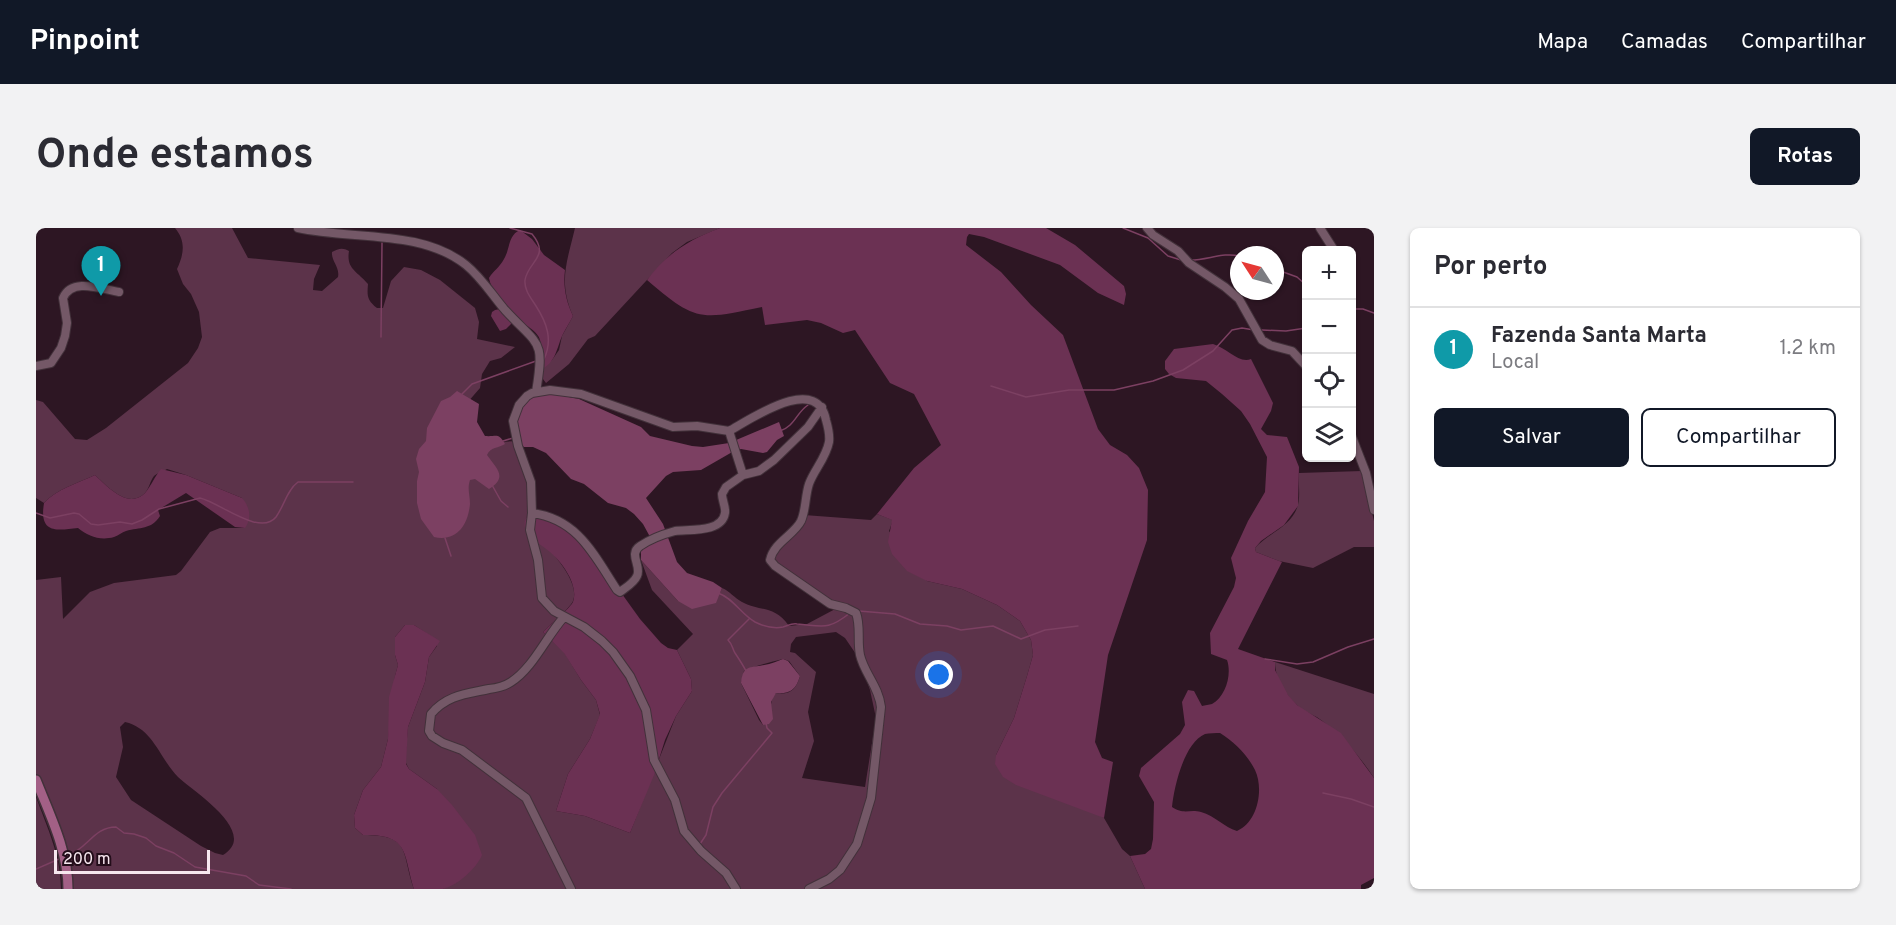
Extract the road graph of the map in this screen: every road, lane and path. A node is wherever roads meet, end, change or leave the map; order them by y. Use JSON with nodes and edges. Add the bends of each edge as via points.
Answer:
{"nodes":[{"id":1,"x":298,"y":228,"type":"edge"},
{"id":2,"x":1147,"y":228,"type":"edge"},
{"id":3,"x":1320,"y":228,"type":"edge"},
{"id":4,"x":1331,"y":246,"type":"edge"},
{"id":5,"x":118,"y":292,"type":"dead end"},
{"id":6,"x":1302,"y":362,"type":"edge"},
{"id":7,"x":36,"y":366,"type":"edge"},
{"id":8,"x":536,"y":392,"type":"junction"},
{"id":9,"x":822,"y":407,"type":"junction"},
{"id":10,"x":729,"y":431,"type":"junction"},
{"id":11,"x":1356,"y":447,"type":"edge"},
{"id":12,"x":743,"y":475,"type":"junction"},
{"id":13,"x":1374,"y":510,"type":"edge"},
{"id":14,"x":532,"y":513,"type":"junction"},
{"id":15,"x":564,"y":617,"type":"junction"},
{"id":16,"x":36,"y":780,"type":"edge"},
{"id":17,"x":68,"y":884,"type":"edge"},
{"id":18,"x":74,"y":889,"type":"edge"},
{"id":19,"x":572,"y":889,"type":"edge"},
{"id":20,"x":736,"y":889,"type":"edge"},
{"id":21,"x":809,"y":889,"type":"edge"}],
"edges":[{"from":1,"to":8,"type":"street","via":[[420,243],[446,252],[480,278],[539,346],[541,363]]},
{"from":2,"to":6,"type":"street","via":[[1239,299],[1262,340],[1292,351]]},
{"from":3,"to":4,"type":"street"},
{"from":5,"to":7,"type":"street","via":[[82,285],[67,291],[63,298],[67,323],[63,343],[51,363]]},
{"from":8,"to":10,"type":"street","via":[[581,394],[673,427]]},
{"from":8,"to":14,"type":"street","via":[[519,405],[513,421],[531,482]]},
{"from":9,"to":10,"type":"street","via":[[805,399],[786,401]]},
{"from":9,"to":12,"type":"street","via":[[808,427],[774,460],[759,471]]},
{"from":9,"to":21,"type":"street","via":[[829,436],[827,450],[810,482],[802,519],[783,538],[770,560],[828,603],[856,613],[859,653],[881,707],[871,798],[857,844],[840,870]]},
{"from":10,"to":12,"type":"street"},
{"from":11,"to":13,"type":"street"},
{"from":12,"to":14,"type":"street","via":[[726,487],[722,495],[725,514],[720,522],[706,528],[667,533],[640,546],[635,557],[638,576],[620,592],[572,529],[547,515]]},
{"from":14,"to":15,"type":"street","via":[[530,530],[542,598]]},
{"from":15,"to":19,"type":"street","via":[[516,679],[445,701],[431,714],[429,731],[436,740],[462,750],[526,798]]},
{"from":15,"to":20,"type":"street","via":[[602,641],[630,676],[646,711],[654,760],[675,800],[684,831],[726,873]]},
{"from":16,"to":17,"type":"main road","via":[[63,854]]},
{"from":17,"to":18,"type":"street"}]}
